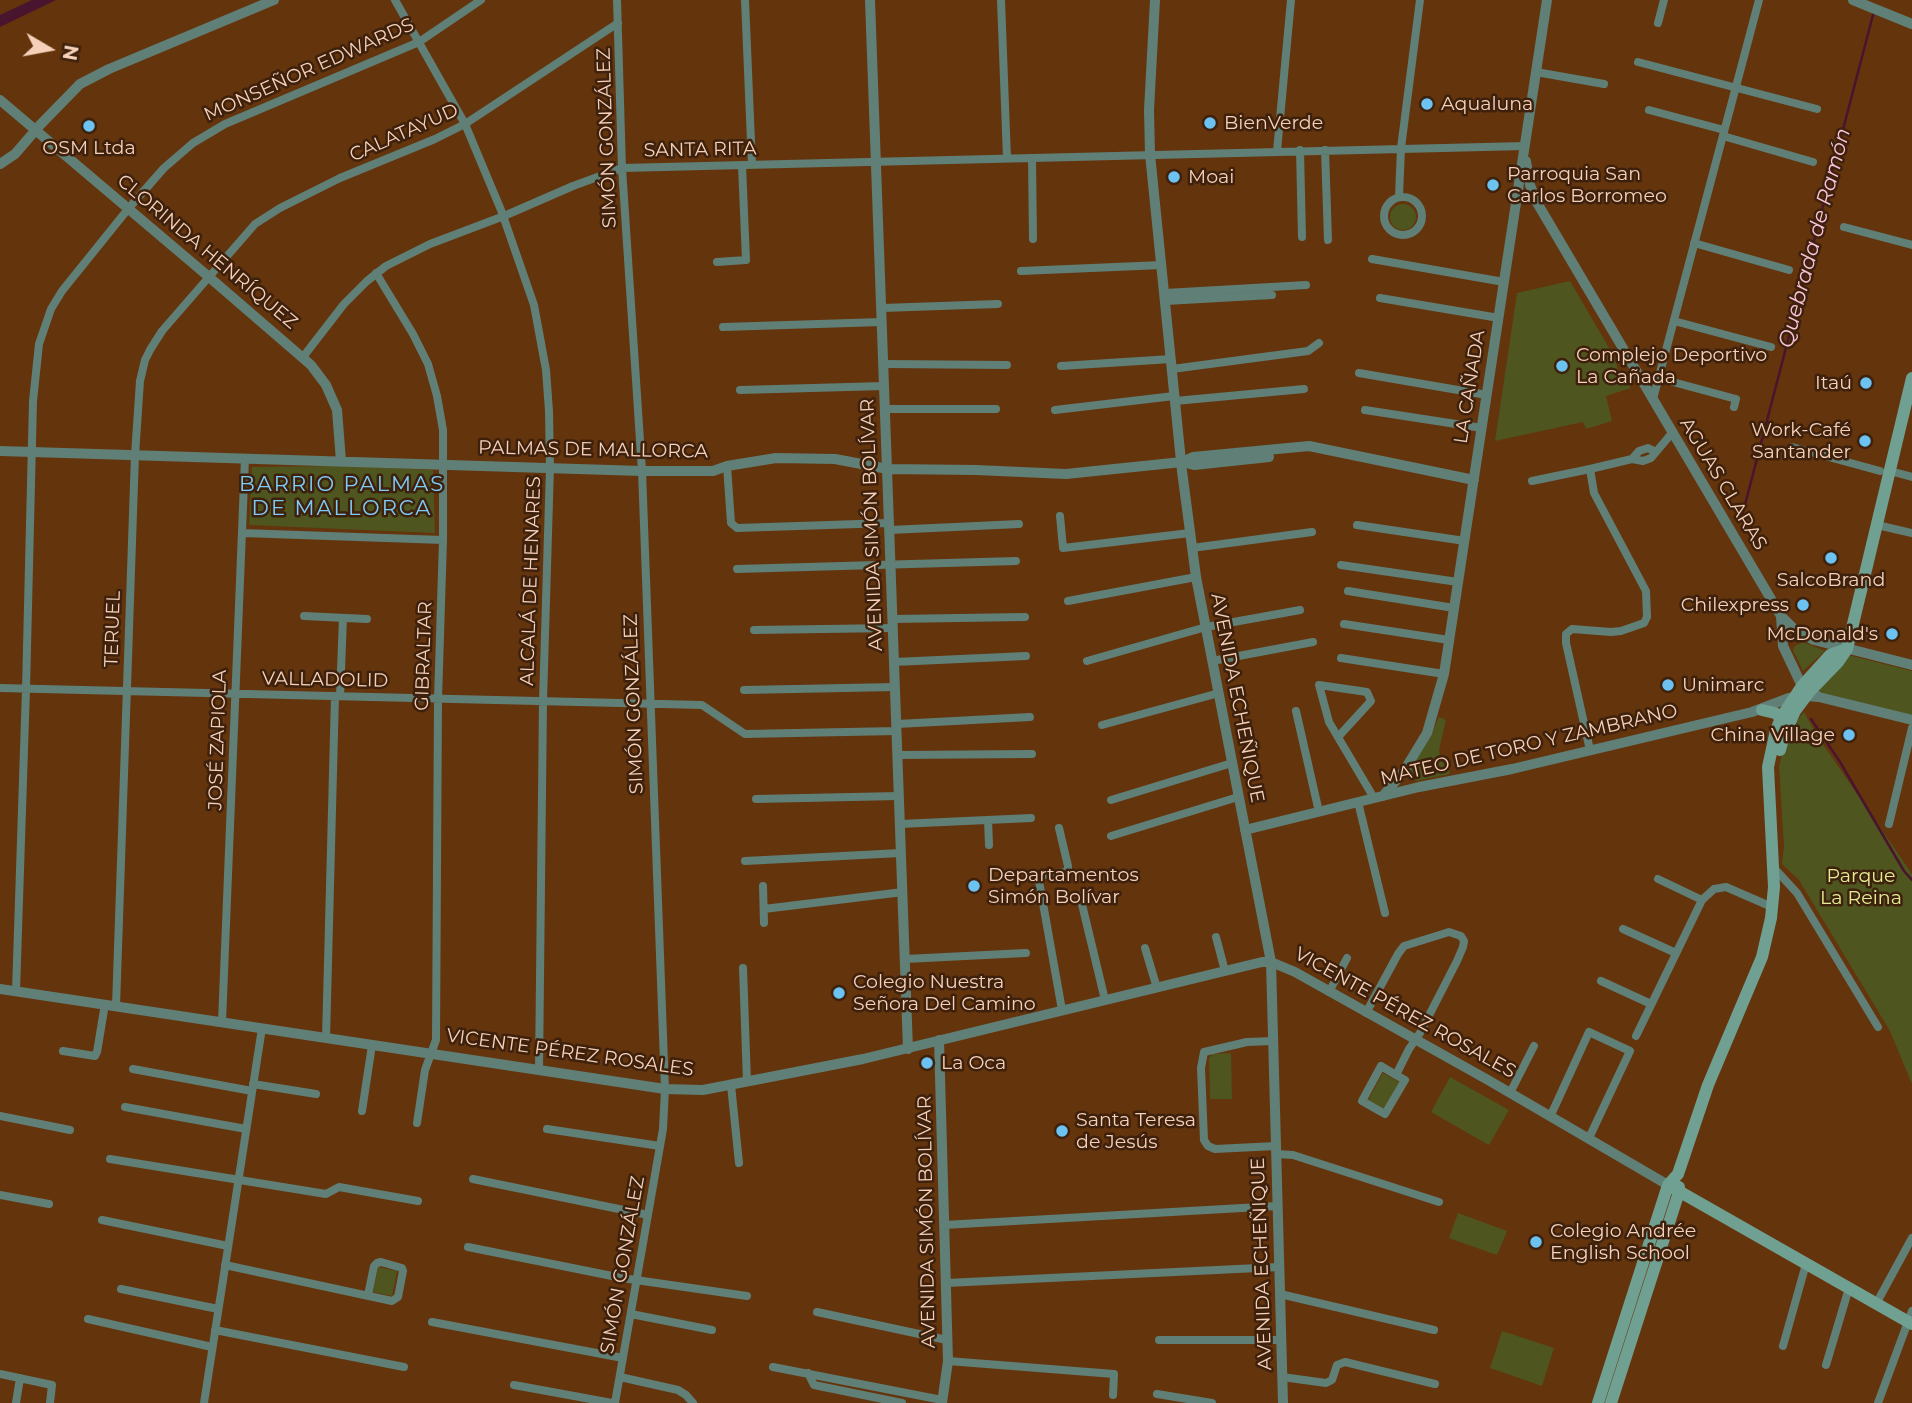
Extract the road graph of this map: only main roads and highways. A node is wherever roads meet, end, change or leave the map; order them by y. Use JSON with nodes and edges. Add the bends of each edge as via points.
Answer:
{"nodes":[{"id":1,"x":1912,"y":378,"type":"edge"},
{"id":2,"x":1910,"y":393,"type":"edge"},
{"id":3,"x":1806,"y":693,"type":"junction"},
{"id":4,"x":1762,"y":710,"type":"road end"},
{"id":5,"x":1780,"y":722,"type":"junction"},
{"id":6,"x":1772,"y":818,"type":"junction"},
{"id":7,"x":1674,"y":1189,"type":"junction"},
{"id":8,"x":1911,"y":1319,"type":"edge"},
{"id":9,"x":1598,"y":1403,"type":"edge"},
{"id":10,"x":1611,"y":1403,"type":"edge"}],
"edges":[{"from":1,"to":2,"type":"main road"},
{"from":2,"to":3,"type":"main road","via":[[1885,471],[1847,649],[1829,655]]},
{"from":3,"to":5,"type":"main road"},
{"from":3,"to":6,"type":"main road","via":[[1784,735],[1775,766]]},
{"from":4,"to":5,"type":"main road","via":[[1778,715]]},
{"from":5,"to":6,"type":"main road","via":[[1768,767]]},
{"from":6,"to":7,"type":"main road","via":[[1773,906],[1762,957],[1708,1086]]},
{"from":7,"to":8,"type":"main road","name":"VICENTE PÉREZ ROSALES","via":[[1876,1304]]},
{"from":7,"to":9,"type":"main road"},
{"from":7,"to":10,"type":"main road"}]}
